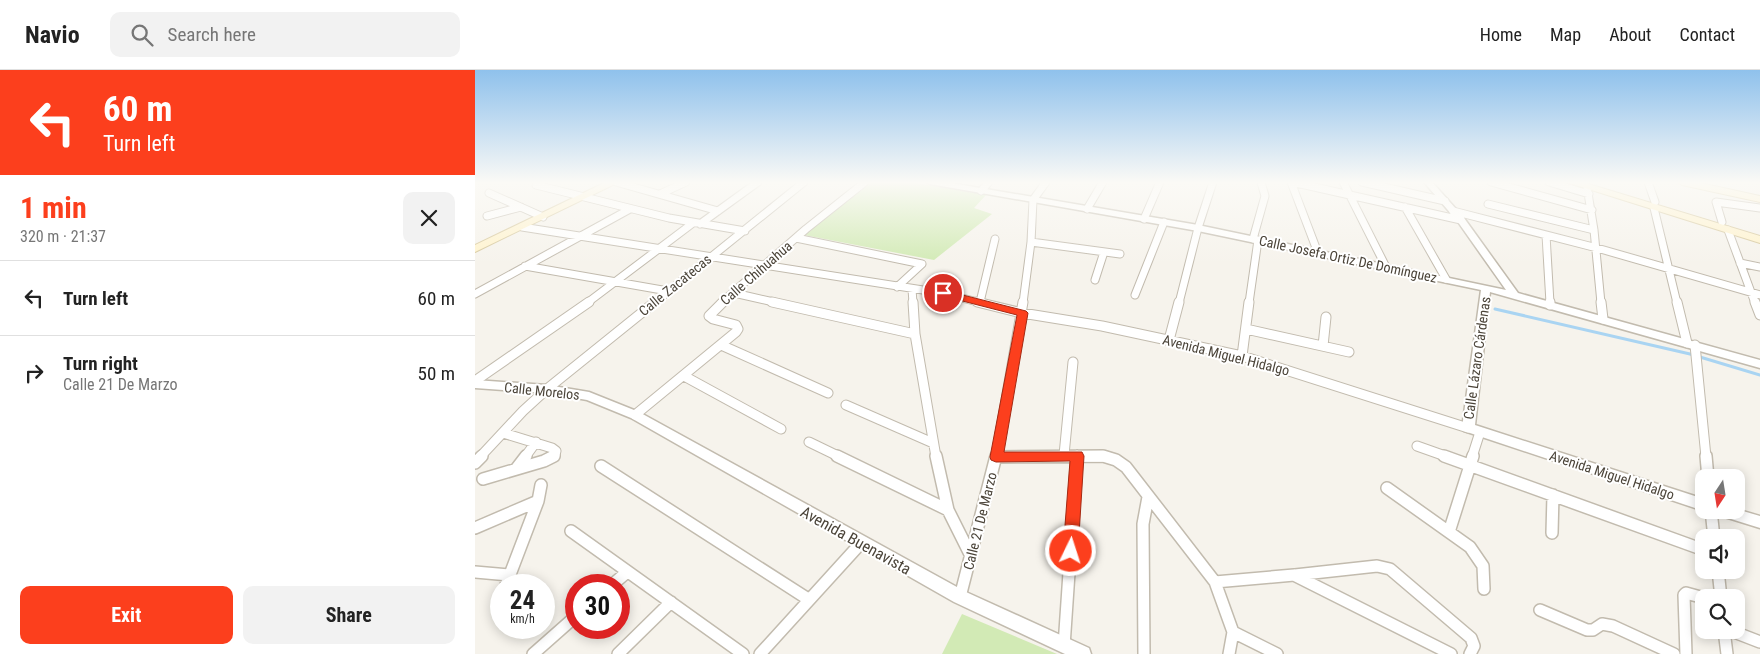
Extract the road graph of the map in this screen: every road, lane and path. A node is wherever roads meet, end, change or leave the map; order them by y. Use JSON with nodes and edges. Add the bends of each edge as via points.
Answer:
{"nodes":[{"id":1,"x":512,"y":209,"type":"edge"},
{"id":2,"x":526,"y":209,"type":"edge"},
{"id":3,"x":558,"y":209,"type":"edge"},
{"id":4,"x":630,"y":209,"type":"edge"},
{"id":5,"x":631,"y":209,"type":"edge"},
{"id":6,"x":713,"y":209,"type":"edge"},
{"id":7,"x":771,"y":209,"type":"edge"},
{"id":8,"x":831,"y":209,"type":"edge"},
{"id":9,"x":1033,"y":209,"type":"edge"},
{"id":10,"x":1088,"y":209,"type":"edge"},
{"id":11,"x":1148,"y":209,"type":"edge"},
{"id":12,"x":1204,"y":209,"type":"edge"},
{"id":13,"x":1262,"y":209,"type":"edge"},
{"id":14,"x":1302,"y":209,"type":"edge"},
{"id":15,"x":1356,"y":209,"type":"edge"},
{"id":16,"x":1406,"y":209,"type":"edge"},
{"id":17,"x":1415,"y":209,"type":"edge"},
{"id":18,"x":1510,"y":209,"type":"edge"},
{"id":19,"x":1656,"y":209,"type":"edge"},
{"id":20,"x":1669,"y":209,"type":"edge"},
{"id":21,"x":1719,"y":209,"type":"edge"},
{"id":22,"x":1592,"y":210,"type":"edge"},
{"id":23,"x":719,"y":211,"type":"joint"},
{"id":24,"x":1453,"y":211,"type":"joint"},
{"id":25,"x":487,"y":216,"type":"dead end"},
{"id":26,"x":543,"y":217,"type":"junction"},
{"id":27,"x":1144,"y":219,"type":"junction"},
{"id":28,"x":1461,"y":220,"type":"junction"},
{"id":29,"x":1164,"y":222,"type":"junction"},
{"id":30,"x":697,"y":224,"type":"junction"},
{"id":31,"x":1725,"y":226,"type":"junction"},
{"id":32,"x":522,"y":227,"type":"junction"},
{"id":33,"x":1198,"y":228,"type":"junction"},
{"id":34,"x":1595,"y":230,"type":"junction"},
{"id":35,"x":745,"y":231,"type":"junction"},
{"id":36,"x":1760,"y":234,"type":"edge"},
{"id":37,"x":1546,"y":235,"type":"junction"},
{"id":38,"x":579,"y":236,"type":"junction"},
{"id":39,"x":795,"y":238,"type":"junction"},
{"id":40,"x":995,"y":239,"type":"dead end"},
{"id":41,"x":1256,"y":240,"type":"junction"},
{"id":42,"x":1760,"y":240,"type":"edge"},
{"id":43,"x":1031,"y":242,"type":"junction"},
{"id":44,"x":1597,"y":248,"type":"junction"},
{"id":45,"x":475,"y":249,"type":"edge"},
{"id":46,"x":659,"y":249,"type":"junction"},
{"id":47,"x":1104,"y":252,"type":"junction"},
{"id":48,"x":1318,"y":253,"type":"junction"},
{"id":49,"x":1120,"y":254,"type":"dead end"},
{"id":50,"x":709,"y":258,"type":"junction"},
{"id":51,"x":1740,"y":263,"type":"junction"},
{"id":52,"x":525,"y":266,"type":"junction"},
{"id":53,"x":763,"y":266,"type":"junction"},
{"id":54,"x":1386,"y":267,"type":"junction"},
{"id":55,"x":1760,"y":267,"type":"edge"},
{"id":56,"x":1670,"y":270,"type":"junction"},
{"id":57,"x":1446,"y":279,"type":"junction"},
{"id":58,"x":1095,"y":280,"type":"dead end"},
{"id":59,"x":617,"y":282,"type":"junction"},
{"id":60,"x":897,"y":286,"type":"junction"},
{"id":61,"x":1486,"y":288,"type":"junction"},
{"id":62,"x":912,"y":289,"type":"junction"},
{"id":63,"x":668,"y":291,"type":"junction"},
{"id":64,"x":734,"y":293,"type":"junction"},
{"id":65,"x":475,"y":294,"type":"edge"},
{"id":66,"x":1756,"y":294,"type":"edge"},
{"id":67,"x":1135,"y":295,"type":"dead end"},
{"id":68,"x":1513,"y":295,"type":"junction"},
{"id":69,"x":980,"y":302,"type":"junction"},
{"id":70,"x":1550,"y":305,"type":"junction"},
{"id":71,"x":1023,"y":313,"type":"junction"},
{"id":72,"x":1760,"y":315,"type":"edge"},
{"id":73,"x":1326,"y":317,"type":"dead end"},
{"id":74,"x":1603,"y":319,"type":"junction"},
{"id":75,"x":1246,"y":328,"type":"junction"},
{"id":76,"x":915,"y":334,"type":"junction"},
{"id":77,"x":1169,"y":340,"type":"junction"},
{"id":78,"x":721,"y":345,"type":"junction"},
{"id":79,"x":1323,"y":346,"type":"junction"},
{"id":80,"x":1693,"y":350,"type":"junction"},
{"id":81,"x":1349,"y":352,"type":"dead end"},
{"id":82,"x":1242,"y":356,"type":"junction"},
{"id":83,"x":1073,"y":362,"type":"dead end"},
{"id":84,"x":1760,"y":364,"type":"edge"},
{"id":85,"x":684,"y":376,"type":"junction"},
{"id":86,"x":475,"y":383,"type":"edge"},
{"id":87,"x":547,"y":389,"type":"junction"},
{"id":88,"x":828,"y":393,"type":"dead end"},
{"id":89,"x":846,"y":405,"type":"dead end"},
{"id":90,"x":635,"y":415,"type":"junction"},
{"id":91,"x":781,"y":429,"type":"dead end"},
{"id":92,"x":1474,"y":430,"type":"junction"},
{"id":93,"x":503,"y":433,"type":"junction"},
{"id":94,"x":536,"y":442,"type":"junction"},
{"id":95,"x":809,"y":442,"type":"dead end"},
{"id":96,"x":933,"y":443,"type":"junction"},
{"id":97,"x":1417,"y":446,"type":"dead end"},
{"id":98,"x":1064,"y":456,"type":"junction"},
{"id":99,"x":1077,"y":456,"type":"junction"},
{"id":100,"x":996,"y":457,"type":"junction"},
{"id":101,"x":475,"y":463,"type":"edge"},
{"id":102,"x":1470,"y":465,"type":"junction"},
{"id":103,"x":601,"y":466,"type":"dead end"},
{"id":104,"x":516,"y":469,"type":"junction"},
{"id":105,"x":1707,"y":469,"type":"edge"},
{"id":106,"x":483,"y":479,"type":"dead end"},
{"id":107,"x":541,"y":485,"type":"dead end"},
{"id":108,"x":1387,"y":488,"type":"dead end"},
{"id":109,"x":1553,"y":495,"type":"junction"},
{"id":110,"x":1148,"y":497,"type":"junction"},
{"id":111,"x":538,"y":501,"type":"junction"},
{"id":112,"x":1695,"y":502,"type":"edge"},
{"id":113,"x":949,"y":510,"type":"junction"},
{"id":114,"x":1745,"y":517,"type":"edge"},
{"id":115,"x":1760,"y":522,"type":"edge"},
{"id":116,"x":475,"y":528,"type":"edge"},
{"id":117,"x":571,"y":531,"type":"dead end"},
{"id":118,"x":1449,"y":532,"type":"junction"},
{"id":119,"x":1552,"y":532,"type":"dead end"},
{"id":120,"x":861,"y":543,"type":"junction"},
{"id":121,"x":1695,"y":547,"type":"edge"},
{"id":122,"x":971,"y":556,"type":"junction"},
{"id":123,"x":475,"y":572,"type":"edge"},
{"id":124,"x":626,"y":573,"type":"joint"},
{"id":125,"x":510,"y":574,"type":"edge"},
{"id":126,"x":1293,"y":575,"type":"junction"},
{"id":127,"x":490,"y":576,"type":"edge"},
{"id":128,"x":1215,"y":582,"type":"junction"},
{"id":129,"x":1484,"y":589,"type":"dead end"},
{"id":130,"x":1695,"y":595,"type":"edge"},
{"id":131,"x":961,"y":597,"type":"junction"},
{"id":132,"x":808,"y":599,"type":"junction"},
{"id":133,"x":671,"y":602,"type":"junction"},
{"id":134,"x":1541,"y":610,"type":"dead end"},
{"id":135,"x":565,"y":626,"type":"edge"},
{"id":136,"x":1233,"y":632,"type":"junction"},
{"id":137,"x":1745,"y":636,"type":"edge"},
{"id":138,"x":1725,"y":639,"type":"edge"},
{"id":139,"x":1760,"y":642,"type":"edge"},
{"id":140,"x":1064,"y":646,"type":"junction"},
{"id":141,"x":533,"y":654,"type":"edge"},
{"id":142,"x":618,"y":654,"type":"edge"},
{"id":143,"x":743,"y":654,"type":"edge"},
{"id":144,"x":760,"y":654,"type":"edge"},
{"id":145,"x":1083,"y":654,"type":"edge"},
{"id":146,"x":1145,"y":654,"type":"edge"},
{"id":147,"x":1229,"y":654,"type":"edge"},
{"id":148,"x":1277,"y":654,"type":"edge"},
{"id":149,"x":1451,"y":654,"type":"edge"},
{"id":150,"x":1470,"y":654,"type":"edge"},
{"id":151,"x":1674,"y":654,"type":"edge"},
{"id":152,"x":1687,"y":654,"type":"edge"},
{"id":153,"x":1727,"y":654,"type":"edge"}],
"edges":[{"from":1,"to":25,"type":"street"},
{"from":2,"to":26,"type":"street"},
{"from":3,"to":26,"type":"main road"},
{"from":4,"to":38,"type":"street"},
{"from":5,"to":30,"type":"street"},
{"from":6,"to":23,"type":"street"},
{"from":7,"to":35,"type":"street","name":"Calle Zacatecas"},
{"from":8,"to":39,"type":"street","name":"Calle Chihuahua"},
{"from":9,"to":43,"type":"street","name":"Calle 21 De Marzo"},
{"from":10,"to":27,"type":"street","name":"Calle Josefa Ortiz De Domínguez"},
{"from":11,"to":27,"type":"street"},
{"from":12,"to":33,"type":"street"},
{"from":13,"to":41,"type":"street"},
{"from":14,"to":48,"type":"street"},
{"from":15,"to":54,"type":"street"},
{"from":16,"to":57,"type":"street"},
{"from":17,"to":28,"type":"street"},
{"from":18,"to":34,"type":"street"},
{"from":19,"to":56,"type":"street"},
{"from":20,"to":31,"type":"main road"},
{"from":21,"to":31,"type":"street"},
{"from":22,"to":34,"type":"street"},
{"from":23,"to":30,"type":"street"},
{"from":24,"to":28,"type":"street"},
{"from":24,"to":37,"type":"street"},
{"from":26,"to":32,"type":"main road"},
{"from":27,"to":29,"type":"street","name":"Calle Josefa Ortiz De Domínguez"},
{"from":28,"to":68,"type":"street"},
{"from":29,"to":33,"type":"street","name":"Calle Josefa Ortiz De Domínguez"},
{"from":29,"to":67,"type":"street"},
{"from":30,"to":35,"type":"street"},
{"from":30,"to":46,"type":"street"},
{"from":31,"to":36,"type":"main road"},
{"from":31,"to":42,"type":"main road"},
{"from":31,"to":51,"type":"street"},
{"from":32,"to":38,"type":"street"},
{"from":32,"to":45,"type":"main road"},
{"from":33,"to":41,"type":"street","name":"Calle Josefa Ortiz De Domínguez"},
{"from":33,"to":77,"type":"street"},
{"from":34,"to":44,"type":"street"},
{"from":35,"to":50,"type":"street","name":"Calle Zacatecas"},
{"from":37,"to":44,"type":"street"},
{"from":37,"to":70,"type":"street"},
{"from":38,"to":46,"type":"street"},
{"from":38,"to":52,"type":"street"},
{"from":39,"to":53,"type":"street","name":"Calle Chihuahua"},
{"from":39,"to":60,"type":"street","via":[[923,264]]},
{"from":40,"to":69,"type":"street"},
{"from":41,"to":48,"type":"street","name":"Calle Josefa Ortiz De Domínguez"},
{"from":41,"to":75,"type":"street"},
{"from":43,"to":47,"type":"street"},
{"from":43,"to":71,"type":"street","name":"Calle 21 De Marzo"},
{"from":44,"to":56,"type":"street"},
{"from":44,"to":74,"type":"street"},
{"from":46,"to":50,"type":"street"},
{"from":46,"to":59,"type":"street"},
{"from":47,"to":49,"type":"street"},
{"from":47,"to":58,"type":"street"},
{"from":48,"to":54,"type":"street","name":"Calle Josefa Ortiz De Domínguez"},
{"from":50,"to":53,"type":"street"},
{"from":50,"to":63,"type":"street","name":"Calle Zacatecas"},
{"from":51,"to":55,"type":"street"},
{"from":51,"to":66,"type":"street"},
{"from":52,"to":59,"type":"street"},
{"from":52,"to":65,"type":"street"},
{"from":53,"to":60,"type":"street","name":"Avenida Miguel Hidalgo"},
{"from":53,"to":64,"type":"street","name":"Calle Chihuahua"},
{"from":54,"to":57,"type":"street","name":"Calle Josefa Ortiz De Domínguez"},
{"from":56,"to":66,"type":"street"},
{"from":56,"to":80,"type":"street"},
{"from":57,"to":61,"type":"street","name":"Calle Josefa Ortiz De Domínguez"},
{"from":59,"to":63,"type":"street"},
{"from":59,"to":86,"type":"street"},
{"from":60,"to":62,"type":"street","name":"Avenida Miguel Hidalgo"},
{"from":61,"to":68,"type":"street","name":"Calle Josefa Ortiz De Domínguez"},
{"from":61,"to":92,"type":"street","name":"Calle Lázaro Cárdenas"},
{"from":62,"to":69,"type":"street","name":"Avenida Miguel Hidalgo"},
{"from":62,"to":76,"type":"street"},
{"from":63,"to":87,"type":"street","name":"Calle Zacatecas"},
{"from":64,"to":76,"type":"street"},
{"from":64,"to":78,"type":"street","name":"Calle Chihuahua","via":[[709,316],[737,325],[738,329]]},
{"from":66,"to":72,"type":"street"},
{"from":68,"to":70,"type":"street","name":"Calle Josefa Ortiz De Domínguez"},
{"from":69,"to":71,"type":"street","name":"Avenida Miguel Hidalgo"},
{"from":70,"to":74,"type":"street","name":"Calle Josefa Ortiz De Domínguez"},
{"from":71,"to":77,"type":"street","name":"Avenida Miguel Hidalgo"},
{"from":71,"to":100,"type":"street","name":"Calle 21 De Marzo"},
{"from":73,"to":79,"type":"street"},
{"from":74,"to":80,"type":"street","name":"Calle Josefa Ortiz De Domínguez"},
{"from":75,"to":79,"type":"street"},
{"from":75,"to":82,"type":"street"},
{"from":76,"to":96,"type":"street"},
{"from":77,"to":82,"type":"street","name":"Avenida Miguel Hidalgo"},
{"from":78,"to":85,"type":"street","name":"Calle Chihuahua"},
{"from":78,"to":88,"type":"street"},
{"from":79,"to":81,"type":"street"},
{"from":80,"to":84,"type":"street","name":"Calle Josefa Ortiz De Domínguez"},
{"from":80,"to":105,"type":"street"},
{"from":82,"to":92,"type":"street","name":"Avenida Miguel Hidalgo"},
{"from":83,"to":98,"type":"street"},
{"from":85,"to":90,"type":"street","name":"Calle Chihuahua"},
{"from":85,"to":91,"type":"street"},
{"from":86,"to":87,"type":"street","name":"Calle Morelos"},
{"from":87,"to":90,"type":"street","name":"Calle Morelos","via":[[589,396]]},
{"from":87,"to":93,"type":"street","name":"Calle Zacatecas"},
{"from":89,"to":96,"type":"street"},
{"from":90,"to":120,"type":"street","name":"Avenida Buenavista"},
{"from":92,"to":102,"type":"street"},
{"from":92,"to":112,"type":"street","name":"Avenida Miguel Hidalgo"},
{"from":93,"to":94,"type":"street"},
{"from":93,"to":101,"type":"street","name":"Calle Zacatecas"},
{"from":94,"to":104,"type":"street"},
{"from":94,"to":104,"type":"street","via":[[552,448],[555,455]]},
{"from":95,"to":113,"type":"street"},
{"from":96,"to":113,"type":"street"},
{"from":97,"to":102,"type":"street"},
{"from":98,"to":99,"type":"street"},
{"from":98,"to":100,"type":"street"},
{"from":99,"to":110,"type":"street","via":[[1103,456],[1116,460],[1126,467]]},
{"from":99,"to":140,"type":"street"},
{"from":100,"to":122,"type":"street","name":"Calle 21 De Marzo"},
{"from":102,"to":109,"type":"street"},
{"from":102,"to":118,"type":"street"},
{"from":103,"to":132,"type":"street"},
{"from":104,"to":106,"type":"street"},
{"from":107,"to":111,"type":"street"},
{"from":108,"to":118,"type":"street"},
{"from":109,"to":119,"type":"street"},
{"from":109,"to":121,"type":"street"},
{"from":110,"to":128,"type":"street"},
{"from":110,"to":146,"type":"street","via":[[1143,524]]},
{"from":111,"to":116,"type":"street"},
{"from":111,"to":125,"type":"street"},
{"from":113,"to":122,"type":"street"},
{"from":114,"to":115,"type":"street"},
{"from":117,"to":124,"type":"street"},
{"from":118,"to":129,"type":"street","via":[[1480,557],[1485,566]]},
{"from":120,"to":131,"type":"street","name":"Avenida Buenavista"},
{"from":120,"to":132,"type":"street"},
{"from":122,"to":131,"type":"street","name":"Calle 21 De Marzo"},
{"from":123,"to":127,"type":"street"},
{"from":124,"to":133,"type":"street"},
{"from":126,"to":128,"type":"street"},
{"from":126,"to":149,"type":"street"},
{"from":126,"to":150,"type":"street","via":[[1377,566],[1390,569],[1471,638],[1474,646]]},
{"from":128,"to":136,"type":"street"},
{"from":130,"to":152,"type":"street","via":[[1686,592],[1684,595]]},
{"from":131,"to":140,"type":"street","name":"Avenida Buenavista"},
{"from":132,"to":144,"type":"street"},
{"from":133,"to":142,"type":"street"},
{"from":133,"to":143,"type":"street"},
{"from":134,"to":151,"type":"street","via":[[1587,630],[1602,624],[1613,626]]},
{"from":135,"to":141,"type":"street"},
{"from":136,"to":147,"type":"street"},
{"from":136,"to":148,"type":"street"},
{"from":137,"to":139,"type":"street"},
{"from":138,"to":153,"type":"street"},
{"from":140,"to":145,"type":"street","name":"Avenida Buenavista"}]}
